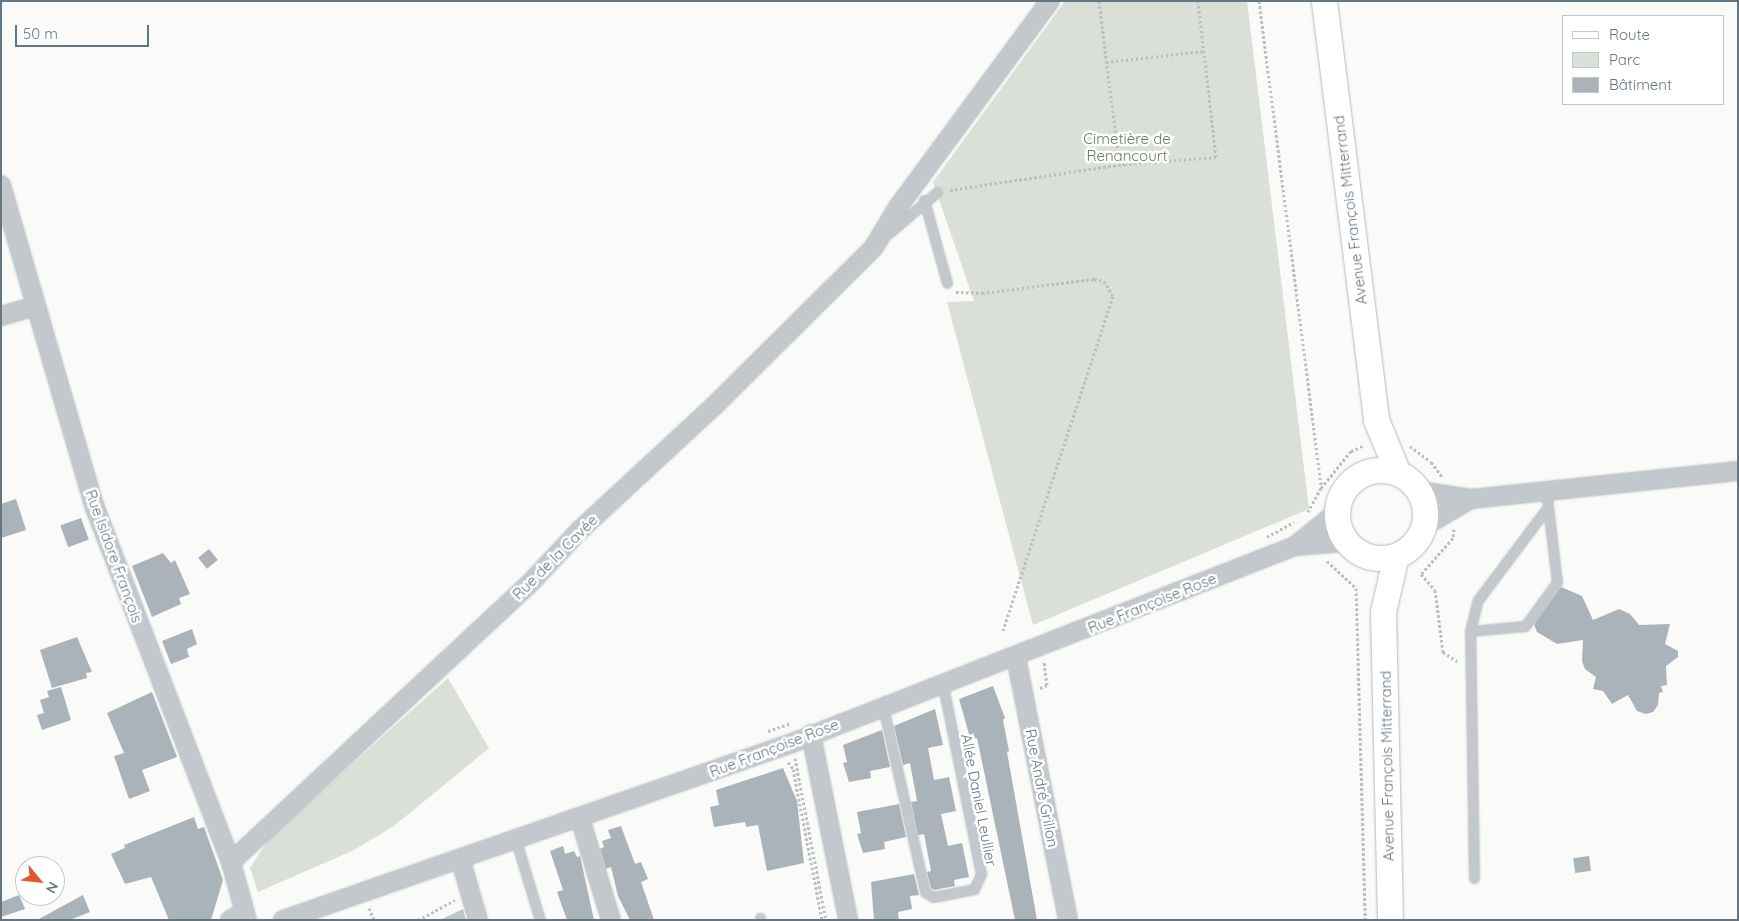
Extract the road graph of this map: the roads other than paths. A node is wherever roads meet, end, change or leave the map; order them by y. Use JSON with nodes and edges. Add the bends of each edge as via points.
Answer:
{"nodes":[{"id":1,"x":1050,"y":1,"type":"edge"},
{"id":2,"x":1324,"y":1,"type":"edge"},
{"id":3,"x":1,"y":185,"type":"edge"},
{"id":4,"x":937,"y":192,"type":"road end"},
{"id":5,"x":924,"y":200,"type":"junction"},
{"id":6,"x":874,"y":247,"type":"junction"},
{"id":7,"x":947,"y":283,"type":"road end"},
{"id":8,"x":36,"y":306,"type":"junction"},
{"id":9,"x":1,"y":316,"type":"edge"},
{"id":10,"x":1376,"y":420,"type":"junction"},
{"id":11,"x":1738,"y":471,"type":"edge"},
{"id":12,"x":1364,"y":473,"type":"junction"},
{"id":13,"x":1398,"y":473,"type":"junction"},
{"id":14,"x":1546,"y":490,"type":"junction"},
{"id":15,"x":1419,"y":491,"type":"junction"},
{"id":16,"x":1471,"y":499,"type":"junction"},
{"id":17,"x":1547,"y":508,"type":"junction"},
{"id":18,"x":1337,"y":512,"type":"junction"},
{"id":19,"x":1423,"y":527,"type":"junction"},
{"id":20,"x":1295,"y":546,"type":"junction"},
{"id":21,"x":1354,"y":548,"type":"junction"},
{"id":22,"x":1396,"y":555,"type":"junction"},
{"id":23,"x":1383,"y":612,"type":"junction"},
{"id":24,"x":1470,"y":631,"type":"junction"},
{"id":25,"x":1016,"y":657,"type":"junction"},
{"id":26,"x":942,"y":685,"type":"junction"},
{"id":27,"x":883,"y":707,"type":"junction"},
{"id":28,"x":811,"y":734,"type":"junction"},
{"id":29,"x":580,"y":818,"type":"junction"},
{"id":30,"x":516,"y":841,"type":"junction"},
{"id":31,"x":461,"y":861,"type":"junction"},
{"id":32,"x":231,"y":862,"type":"junction"},
{"id":33,"x":1474,"y":878,"type":"dead end"},
{"id":34,"x":241,"y":917,"type":"edge"},
{"id":35,"x":283,"y":920,"type":"edge"},
{"id":36,"x":478,"y":920,"type":"edge"},
{"id":37,"x":540,"y":920,"type":"edge"},
{"id":38,"x":611,"y":920,"type":"edge"},
{"id":39,"x":848,"y":920,"type":"edge"},
{"id":40,"x":1068,"y":920,"type":"edge"},
{"id":41,"x":1390,"y":920,"type":"edge"}],
"edges":[{"from":1,"to":6,"type":"street","name":"Rue de la Cavée","via":[[898,207]]},
{"from":2,"to":10,"type":"main road","name":"Avenue François Mitterrand"},
{"from":3,"to":8,"type":"street","name":"Rue Isidore François"},
{"from":4,"to":5,"type":"lane"},
{"from":5,"to":6,"type":"lane"},
{"from":5,"to":7,"type":"lane"},
{"from":6,"to":32,"type":"street","name":"Rue de la Cavée","via":[[713,407],[580,530],[533,580]]},
{"from":8,"to":9,"type":"street"},
{"from":8,"to":32,"type":"street","name":"Rue Isidore François","via":[[95,508]]},
{"from":10,"to":12,"type":"main road","name":"Avenue François Mitterrand"},
{"from":10,"to":13,"type":"main road","name":"Avenue François Mitterrand"},
{"from":11,"to":14,"type":"street"},
{"from":12,"to":13,"type":"main road","via":[[1377,469]]},
{"from":12,"to":18,"type":"main road","via":[[1351,480],[1342,492]]},
{"from":13,"to":15,"type":"main road"},
{"from":14,"to":16,"type":"street"},
{"from":14,"to":17,"type":"lane"},
{"from":15,"to":16,"type":"street"},
{"from":15,"to":19,"type":"main road","via":[[1425,508]]},
{"from":16,"to":19,"type":"street"},
{"from":17,"to":24,"type":"lane","via":[[1478,600]]},
{"from":17,"to":24,"type":"lane","via":[[1557,582],[1525,626]]},
{"from":18,"to":20,"type":"street"},
{"from":18,"to":21,"type":"main road","via":[[1339,527]]},
{"from":19,"to":22,"type":"main road","via":[[1412,545]]},
{"from":20,"to":21,"type":"street"},
{"from":20,"to":25,"type":"street","name":"Rue Françoise Rose"},
{"from":21,"to":22,"type":"main road","via":[[1375,558]]},
{"from":21,"to":23,"type":"main road","name":"Avenue François Mitterrand"},
{"from":22,"to":23,"type":"main road","name":"Avenue François Mitterrand"},
{"from":23,"to":41,"type":"main road","name":"Avenue François Mitterrand"},
{"from":24,"to":33,"type":"lane"},
{"from":25,"to":26,"type":"street","name":"Rue Françoise Rose"},
{"from":25,"to":40,"type":"street","name":"Rue André Grillon"},
{"from":26,"to":27,"type":"street","name":"Rue Françoise Rose"},
{"from":26,"to":27,"type":"lane","name":"Allée Daniel Leullier","via":[[981,874],[974,889],[933,896],[925,892]]},
{"from":27,"to":28,"type":"street","name":"Rue Françoise Rose"},
{"from":28,"to":29,"type":"street","name":"Rue Françoise Rose"},
{"from":28,"to":39,"type":"street"},
{"from":29,"to":30,"type":"street","name":"Rue Françoise Rose"},
{"from":29,"to":38,"type":"street"},
{"from":30,"to":31,"type":"street","name":"Rue Françoise Rose"},
{"from":30,"to":37,"type":"lane"},
{"from":31,"to":35,"type":"street","name":"Rue Françoise Rose"},
{"from":31,"to":36,"type":"street"},
{"from":32,"to":34,"type":"street","name":"Rue Isidore François"}]}
